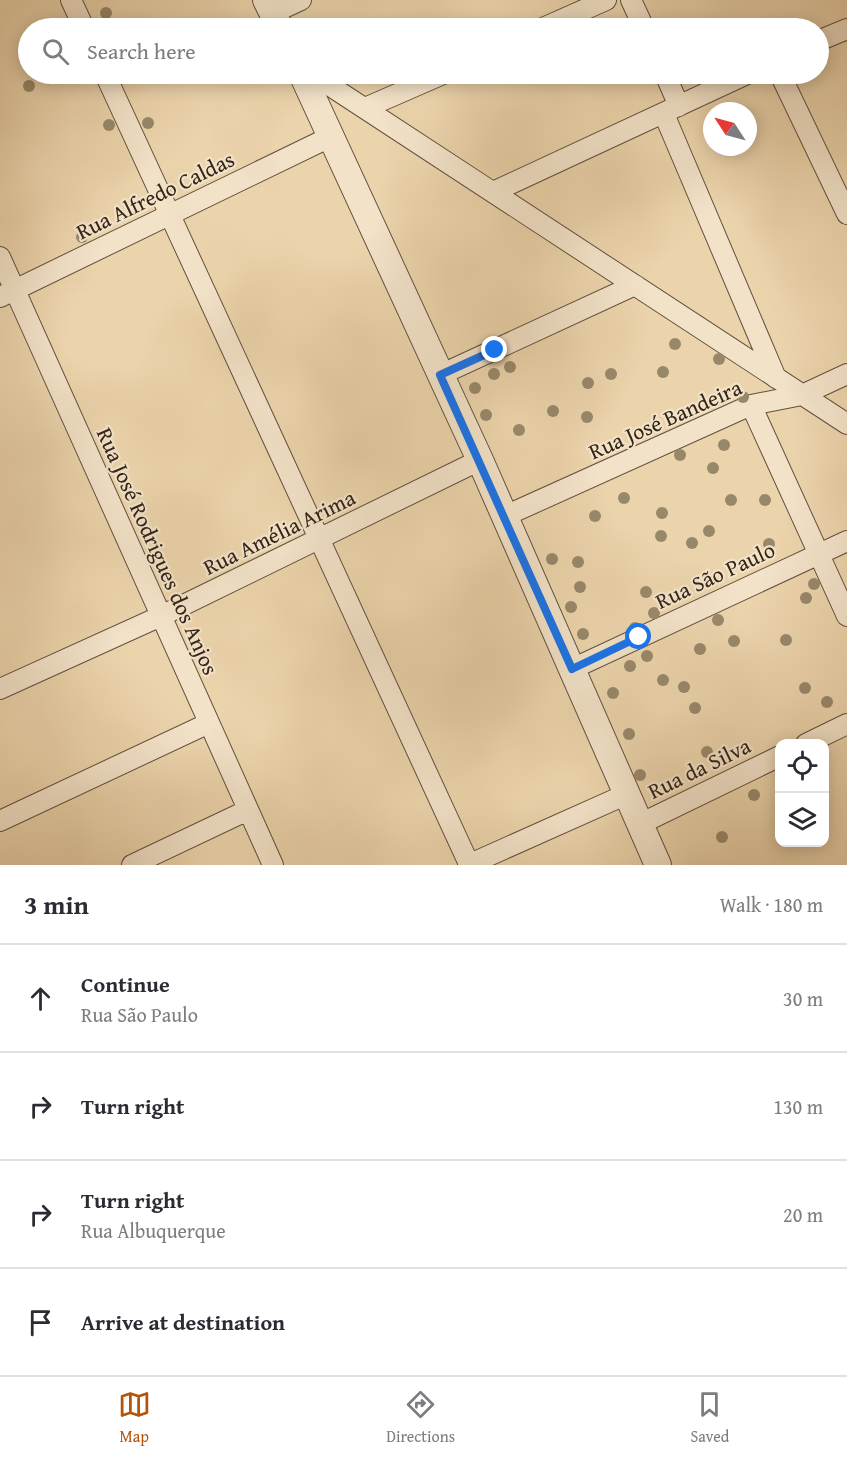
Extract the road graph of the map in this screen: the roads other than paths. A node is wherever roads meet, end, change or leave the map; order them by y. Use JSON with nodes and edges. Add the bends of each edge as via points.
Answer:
{"nodes":[{"id":1,"x":71,"y":0,"type":"edge"},
{"id":2,"x":301,"y":0,"type":"edge"},
{"id":3,"x":606,"y":0,"type":"edge"},
{"id":4,"x":631,"y":0,"type":"edge"},
{"id":5,"x":273,"y":14,"type":"edge"},
{"id":6,"x":79,"y":18,"type":"edge"},
{"id":7,"x":566,"y":18,"type":"edge"},
{"id":8,"x":639,"y":18,"type":"edge"},
{"id":9,"x":847,"y":29,"type":"edge"},
{"id":10,"x":829,"y":37,"type":"edge"},
{"id":11,"x":110,"y":84,"type":"edge"},
{"id":12,"x":306,"y":84,"type":"edge"},
{"id":13,"x":328,"y":84,"type":"edge"},
{"id":14,"x":420,"y":84,"type":"edge"},
{"id":15,"x":667,"y":84,"type":"edge"},
{"id":16,"x":726,"y":84,"type":"edge"},
{"id":17,"x":785,"y":84,"type":"edge"},
{"id":18,"x":365,"y":108,"type":"junction"},
{"id":19,"x":672,"y":110,"type":"junction"},
{"id":20,"x":330,"y":137,"type":"junction"},
{"id":21,"x":493,"y":192,"type":"junction"},
{"id":22,"x":170,"y":214,"type":"junction"},
{"id":23,"x":847,"y":214,"type":"edge"},
{"id":24,"x":0,"y":257,"type":"edge"},
{"id":25,"x":634,"y":285,"type":"junction"},
{"id":26,"x":7,"y":293,"type":"edge"},
{"id":27,"x":847,"y":374,"type":"edge"},
{"id":28,"x":440,"y":375,"type":"junction"},
{"id":29,"x":776,"y":378,"type":"junction"},
{"id":30,"x":802,"y":395,"type":"junction"},
{"id":31,"x":751,"y":405,"type":"junction"},
{"id":32,"x":847,"y":424,"type":"edge"},
{"id":33,"x":480,"y":460,"type":"junction"},
{"id":34,"x":505,"y":516,"type":"junction"},
{"id":35,"x":320,"y":539,"type":"junction"},
{"id":36,"x":847,"y":541,"type":"edge"},
{"id":37,"x":819,"y":553,"type":"junction"},
{"id":38,"x":161,"y":616,"type":"junction"},
{"id":39,"x":847,"y":616,"type":"edge"},
{"id":40,"x":572,"y":669,"type":"junction"},
{"id":41,"x":0,"y":689,"type":"edge"},
{"id":42,"x":209,"y":723,"type":"junction"},
{"id":43,"x":847,"y":724,"type":"edge"},
{"id":44,"x":816,"y":739,"type":"edge"},
{"id":45,"x":775,"y":758,"type":"edge"},
{"id":46,"x":627,"y":794,"type":"junction"},
{"id":47,"x":248,"y":810,"type":"junction"},
{"id":48,"x":0,"y":821,"type":"edge"},
{"id":49,"x":640,"y":824,"type":"junction"},
{"id":50,"x":132,"y":865,"type":"edge"},
{"id":51,"x":273,"y":865,"type":"edge"},
{"id":52,"x":469,"y":865,"type":"edge"},
{"id":53,"x":658,"y":865,"type":"edge"}],
"edges":[{"from":1,"to":6,"type":"street"},
{"from":2,"to":5,"type":"street"},
{"from":3,"to":7,"type":"street"},
{"from":4,"to":8,"type":"street"},
{"from":9,"to":10,"type":"street"},
{"from":11,"to":22,"type":"street"},
{"from":12,"to":20,"type":"street"},
{"from":13,"to":18,"type":"street"},
{"from":14,"to":18,"type":"street"},
{"from":15,"to":19,"type":"street"},
{"from":16,"to":19,"type":"street"},
{"from":17,"to":23,"type":"street"},
{"from":18,"to":21,"type":"street"},
{"from":19,"to":21,"type":"street"},
{"from":19,"to":29,"type":"street"},
{"from":20,"to":22,"type":"street","name":"Rua Alfredo Caldas"},
{"from":20,"to":28,"type":"street"},
{"from":21,"to":25,"type":"street"},
{"from":22,"to":26,"type":"street","name":"Rua Alfredo Caldas"},
{"from":22,"to":35,"type":"street"},
{"from":24,"to":26,"type":"street","name":"Rua José Rodrigues dos Anjos"},
{"from":25,"to":28,"type":"street"},
{"from":25,"to":29,"type":"street"},
{"from":26,"to":38,"type":"street","name":"Rua José Rodrigues dos Anjos"},
{"from":27,"to":30,"type":"street","name":"Rua José Bandeira"},
{"from":28,"to":33,"type":"street"},
{"from":29,"to":30,"type":"street"},
{"from":30,"to":31,"type":"street","name":"Rua José Bandeira"},
{"from":30,"to":32,"type":"street"},
{"from":31,"to":34,"type":"street","name":"Rua José Bandeira"},
{"from":31,"to":37,"type":"street"},
{"from":33,"to":34,"type":"street"},
{"from":33,"to":35,"type":"street","name":"Rua Amélia Arima"},
{"from":34,"to":40,"type":"street"},
{"from":35,"to":38,"type":"street","name":"Rua Amélia Arima"},
{"from":35,"to":52,"type":"street"},
{"from":36,"to":37,"type":"street","name":"Rua São Paulo"},
{"from":37,"to":39,"type":"street"},
{"from":37,"to":40,"type":"street","name":"Rua São Paulo"},
{"from":38,"to":41,"type":"street","name":"Rua Amélia Arima"},
{"from":38,"to":42,"type":"street","name":"Rua José Rodrigues dos Anjos"},
{"from":40,"to":46,"type":"street"},
{"from":42,"to":47,"type":"street","name":"Rua José Rodrigues dos Anjos"},
{"from":42,"to":48,"type":"street"},
{"from":43,"to":44,"type":"street"},
{"from":45,"to":49,"type":"street","name":"Rua da Silva"},
{"from":46,"to":49,"type":"street"},
{"from":46,"to":52,"type":"street"},
{"from":47,"to":50,"type":"street"},
{"from":47,"to":51,"type":"street","name":"Rua José Rodrigues dos Anjos"},
{"from":49,"to":53,"type":"street"}]}
